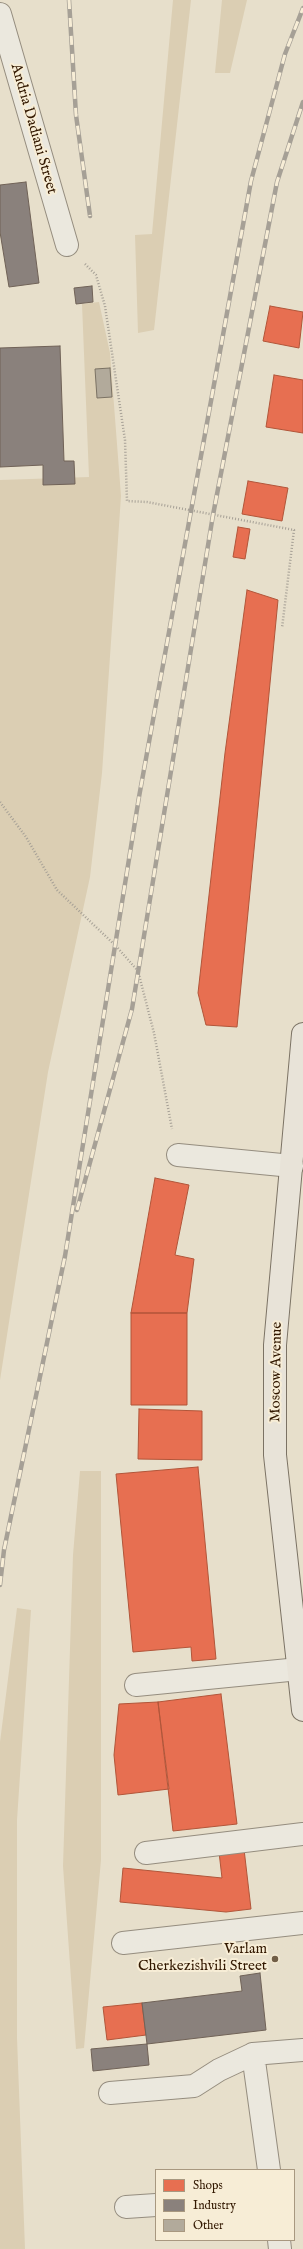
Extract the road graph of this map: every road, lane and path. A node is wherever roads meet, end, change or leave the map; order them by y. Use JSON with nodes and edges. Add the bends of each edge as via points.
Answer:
{"nodes":[{"id":1,"x":0,"y":14,"type":"edge"},
{"id":2,"x":67,"y":245,"type":"joint"},
{"id":3,"x":282,"y":628,"type":"dead end"},
{"id":4,"x":0,"y":802,"type":"edge"},
{"id":5,"x":303,"y":1034,"type":"edge"},
{"id":6,"x":300,"y":1118,"type":"edge"},
{"id":7,"x":178,"y":1155,"type":"joint"},
{"id":8,"x":292,"y":1166,"type":"junction"},
{"id":9,"x":299,"y":1655,"type":"edge"},
{"id":10,"x":136,"y":1686,"type":"dead end"},
{"id":11,"x":302,"y":1697,"type":"edge"},
{"id":12,"x":303,"y":1834,"type":"edge"},
{"id":13,"x":146,"y":1853,"type":"dead end"},
{"id":14,"x":303,"y":1923,"type":"edge"},
{"id":15,"x":123,"y":1943,"type":"dead end"},
{"id":16,"x":303,"y":2050,"type":"edge"},
{"id":17,"x":253,"y":2054,"type":"junction"},
{"id":18,"x":110,"y":2093,"type":"dead end"},
{"id":19,"x":269,"y":2169,"type":"edge"},
{"id":20,"x":155,"y":2205,"type":"edge"},
{"id":21,"x":126,"y":2207,"type":"dead end"}],
"edges":[{"from":1,"to":2,"type":"street","name":"Andria Dadiani Street"},
{"from":2,"to":3,"type":"path","via":[[96,275],[105,306],[125,440],[127,501],[147,502],[294,530]]},
{"from":4,"to":7,"type":"path","via":[[26,837],[57,890],[138,970],[154,1033]]},
{"from":5,"to":6,"type":"main road","name":"Moscow Avenue"},
{"from":6,"to":8,"type":"main road","name":"Moscow Avenue"},
{"from":7,"to":8,"type":"street"},
{"from":8,"to":9,"type":"main road","name":"Moscow Avenue","via":[[275,1345],[275,1455]]},
{"from":9,"to":10,"type":"street"},
{"from":9,"to":11,"type":"main road","name":"Moscow Avenue"},
{"from":12,"to":13,"type":"street"},
{"from":14,"to":15,"type":"street"},
{"from":16,"to":17,"type":"street"},
{"from":17,"to":18,"type":"street","via":[[219,2070],[194,2086]]},
{"from":17,"to":19,"type":"street"},
{"from":20,"to":21,"type":"street"}]}
